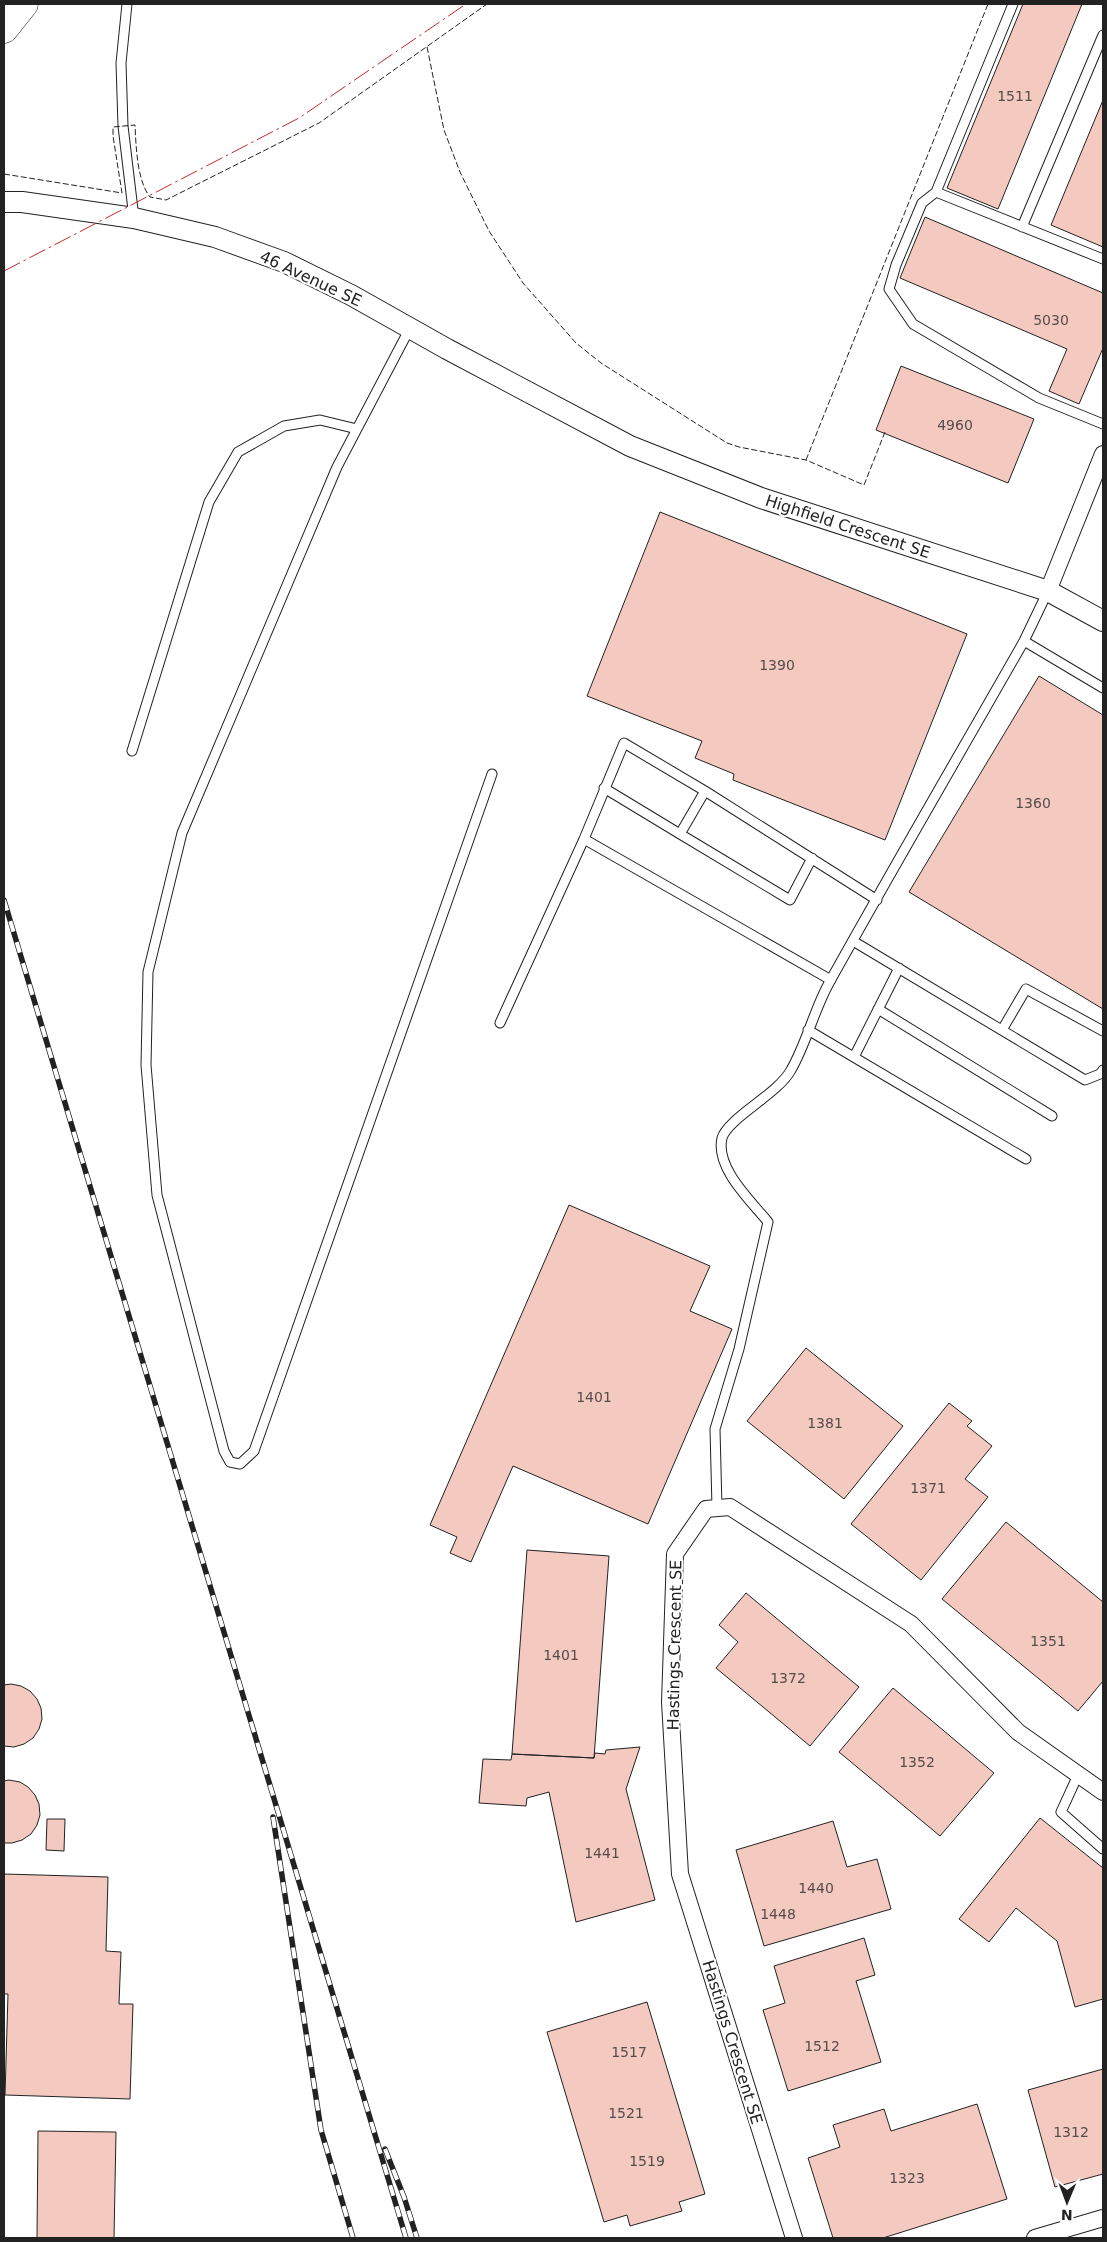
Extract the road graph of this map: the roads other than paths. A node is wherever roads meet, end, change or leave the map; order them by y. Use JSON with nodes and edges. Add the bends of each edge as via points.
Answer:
{"nodes":[{"id":1,"x":24,"y":4,"type":"edge"},
{"id":2,"x":126,"y":4,"type":"edge"},
{"id":3,"x":1013,"y":4,"type":"edge"},
{"id":4,"x":4,"y":28,"type":"edge"},
{"id":5,"x":1103,"y":35,"type":"edge"},
{"id":6,"x":936,"y":192,"type":"junction"},
{"id":7,"x":4,"y":202,"type":"edge"},
{"id":8,"x":134,"y":218,"type":"junction"},
{"id":9,"x":1022,"y":227,"type":"junction"},
{"id":10,"x":1103,"y":260,"type":"edge"},
{"id":11,"x":410,"y":328,"type":"junction"},
{"id":12,"x":1103,"y":424,"type":"edge"},
{"id":13,"x":593,"y":427,"type":"joint"},
{"id":14,"x":357,"y":429,"type":"junction"},
{"id":15,"x":1103,"y":454,"type":"edge"},
{"id":16,"x":1048,"y":591,"type":"junction"},
{"id":17,"x":1103,"y":621,"type":"edge"},
{"id":18,"x":1024,"y":641,"type":"junction"},
{"id":19,"x":1103,"y":688,"type":"edge"},
{"id":20,"x":132,"y":751,"type":"dead end"},
{"id":21,"x":492,"y":774,"type":"dead end"},
{"id":22,"x":604,"y":788,"type":"junction"},
{"id":23,"x":705,"y":791,"type":"junction"},
{"id":24,"x":680,"y":834,"type":"junction"},
{"id":25,"x":584,"y":839,"type":"junction"},
{"id":26,"x":812,"y":858,"type":"junction"},
{"id":27,"x":876,"y":900,"type":"junction"},
{"id":28,"x":853,"y":940,"type":"junction"},
{"id":29,"x":899,"y":968,"type":"junction"},
{"id":30,"x":831,"y":980,"type":"junction"},
{"id":31,"x":878,"y":1009,"type":"junction"},
{"id":32,"x":500,"y":1023,"type":"dead end"},
{"id":33,"x":808,"y":1030,"type":"junction"},
{"id":34,"x":1002,"y":1030,"type":"junction"},
{"id":35,"x":1103,"y":1032,"type":"edge"},
{"id":36,"x":854,"y":1057,"type":"junction"},
{"id":37,"x":1103,"y":1070,"type":"edge"},
{"id":38,"x":1052,"y":1116,"type":"dead end"},
{"id":39,"x":1026,"y":1159,"type":"dead end"},
{"id":40,"x":717,"y":1508,"type":"junction"},
{"id":41,"x":1078,"y":1775,"type":"junction"},
{"id":42,"x":1103,"y":1792,"type":"edge"},
{"id":43,"x":1103,"y":1849,"type":"edge"},
{"id":44,"x":1103,"y":2218,"type":"edge"},
{"id":45,"x":794,"y":2238,"type":"edge"},
{"id":46,"x":1035,"y":2238,"type":"edge"}],
"edges":[{"from":1,"to":4,"type":"highway"},
{"from":2,"to":8,"type":"lane","via":[[121,63],[122,126]]},
{"from":3,"to":6,"type":"lane"},
{"from":5,"to":9,"type":"lane"},
{"from":6,"to":9,"type":"lane"},
{"from":6,"to":12,"type":"lane","via":[[922,203],[896,265],[890,289],[913,324],[1039,398]]},
{"from":7,"to":8,"type":"street","name":"46 Avenue SE"},
{"from":8,"to":11,"type":"street","name":"46 Avenue SE","via":[[215,237],[284,262]]},
{"from":9,"to":10,"type":"lane"},
{"from":11,"to":13,"type":"street","name":"46 Avenue SE"},
{"from":11,"to":14,"type":"lane"},
{"from":13,"to":16,"type":"street","name":"Highfield Crescent SE","via":[[630,446],[761,498]]},
{"from":14,"to":20,"type":"lane","via":[[320,420],[284,426],[238,452],[209,502]]},
{"from":14,"to":21,"type":"lane","via":[[337,467],[182,833],[148,972],[146,1065],[157,1195],[224,1451],[230,1462],[240,1464],[254,1451]]},
{"from":15,"to":16,"type":"street"},
{"from":16,"to":17,"type":"street","name":"Highfield Crescent SE"},
{"from":16,"to":18,"type":"lane"},
{"from":18,"to":19,"type":"lane"},
{"from":18,"to":27,"type":"lane"},
{"from":22,"to":23,"type":"lane","via":[[624,743]]},
{"from":22,"to":24,"type":"lane"},
{"from":22,"to":25,"type":"lane"},
{"from":23,"to":24,"type":"lane"},
{"from":23,"to":26,"type":"lane"},
{"from":24,"to":26,"type":"lane","via":[[790,900]]},
{"from":25,"to":30,"type":"lane"},
{"from":25,"to":32,"type":"lane"},
{"from":26,"to":27,"type":"lane"},
{"from":27,"to":28,"type":"lane"},
{"from":28,"to":29,"type":"lane"},
{"from":28,"to":30,"type":"lane"},
{"from":29,"to":31,"type":"lane"},
{"from":29,"to":34,"type":"lane"},
{"from":30,"to":33,"type":"lane"},
{"from":31,"to":36,"type":"lane"},
{"from":31,"to":38,"type":"lane"},
{"from":33,"to":36,"type":"lane"},
{"from":33,"to":40,"type":"lane","via":[[791,1071],[769,1096],[724,1133],[722,1141],[727,1171],[768,1222],[739,1349],[715,1429]]},
{"from":34,"to":35,"type":"lane","via":[[1026,989]]},
{"from":34,"to":37,"type":"lane","via":[[1084,1080]]},
{"from":36,"to":39,"type":"lane"},
{"from":40,"to":41,"type":"street","via":[[730,1508],[911,1624],[1018,1732]]},
{"from":40,"to":45,"type":"street","name":"Hastings Crescent SE","via":[[706,1510],[675,1554],[670,1702],[680,1874]]},
{"from":41,"to":42,"type":"street"},
{"from":41,"to":43,"type":"lane","via":[[1061,1812]]},
{"from":44,"to":46,"type":"street"}]}
